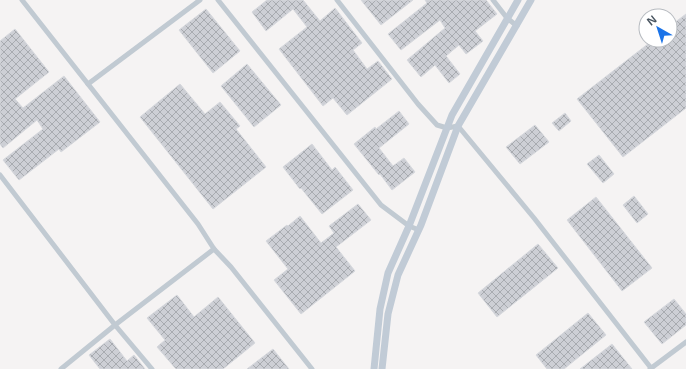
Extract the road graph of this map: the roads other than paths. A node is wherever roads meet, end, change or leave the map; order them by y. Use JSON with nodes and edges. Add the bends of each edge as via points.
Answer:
{"nodes":[{"id":1,"x":22,"y":0,"type":"edge"},
{"id":2,"x":200,"y":0,"type":"edge"},
{"id":3,"x":218,"y":0,"type":"edge"},
{"id":4,"x":337,"y":0,"type":"edge"},
{"id":5,"x":493,"y":0,"type":"edge"},
{"id":6,"x":518,"y":0,"type":"edge"},
{"id":7,"x":531,"y":0,"type":"edge"},
{"id":8,"x":507,"y":18,"type":"junction"},
{"id":9,"x":517,"y":26,"type":"junction"},
{"id":10,"x":88,"y":84,"type":"junction"},
{"id":11,"x":458,"y":126,"type":"junction"},
{"id":12,"x":447,"y":128,"type":"junction"},
{"id":13,"x":0,"y":176,"type":"edge"},
{"id":14,"x":409,"y":226,"type":"junction"},
{"id":15,"x":419,"y":230,"type":"junction"},
{"id":16,"x":214,"y":249,"type":"junction"},
{"id":17,"x":115,"y":325,"type":"junction"},
{"id":18,"x":686,"y":342,"type":"edge"},
{"id":19,"x":650,"y":368,"type":"edge"},
{"id":20,"x":61,"y":369,"type":"edge"},
{"id":21,"x":152,"y":369,"type":"edge"},
{"id":22,"x":312,"y":369,"type":"edge"},
{"id":23,"x":374,"y":369,"type":"edge"},
{"id":24,"x":382,"y":369,"type":"edge"}],
"edges":[{"from":1,"to":10,"type":"street"},
{"from":2,"to":10,"type":"street"},
{"from":3,"to":14,"type":"street","via":[[381,205]]},
{"from":4,"to":12,"type":"street","via":[[418,104],[437,125]]},
{"from":5,"to":8,"type":"street"},
{"from":6,"to":8,"type":"street"},
{"from":7,"to":9,"type":"street"},
{"from":8,"to":9,"type":"street"},
{"from":8,"to":12,"type":"street"},
{"from":9,"to":11,"type":"street"},
{"from":10,"to":16,"type":"street","via":[[198,224]]},
{"from":11,"to":12,"type":"street"},
{"from":11,"to":15,"type":"street"},
{"from":11,"to":19,"type":"street","via":[[534,218]]},
{"from":12,"to":14,"type":"street"},
{"from":13,"to":17,"type":"street"},
{"from":14,"to":15,"type":"street"},
{"from":14,"to":23,"type":"street","via":[[388,273],[380,309]]},
{"from":15,"to":24,"type":"street","via":[[398,275],[388,314]]},
{"from":16,"to":17,"type":"street"},
{"from":16,"to":22,"type":"street"},
{"from":17,"to":20,"type":"street"},
{"from":17,"to":21,"type":"street"},
{"from":18,"to":19,"type":"street"}]}
